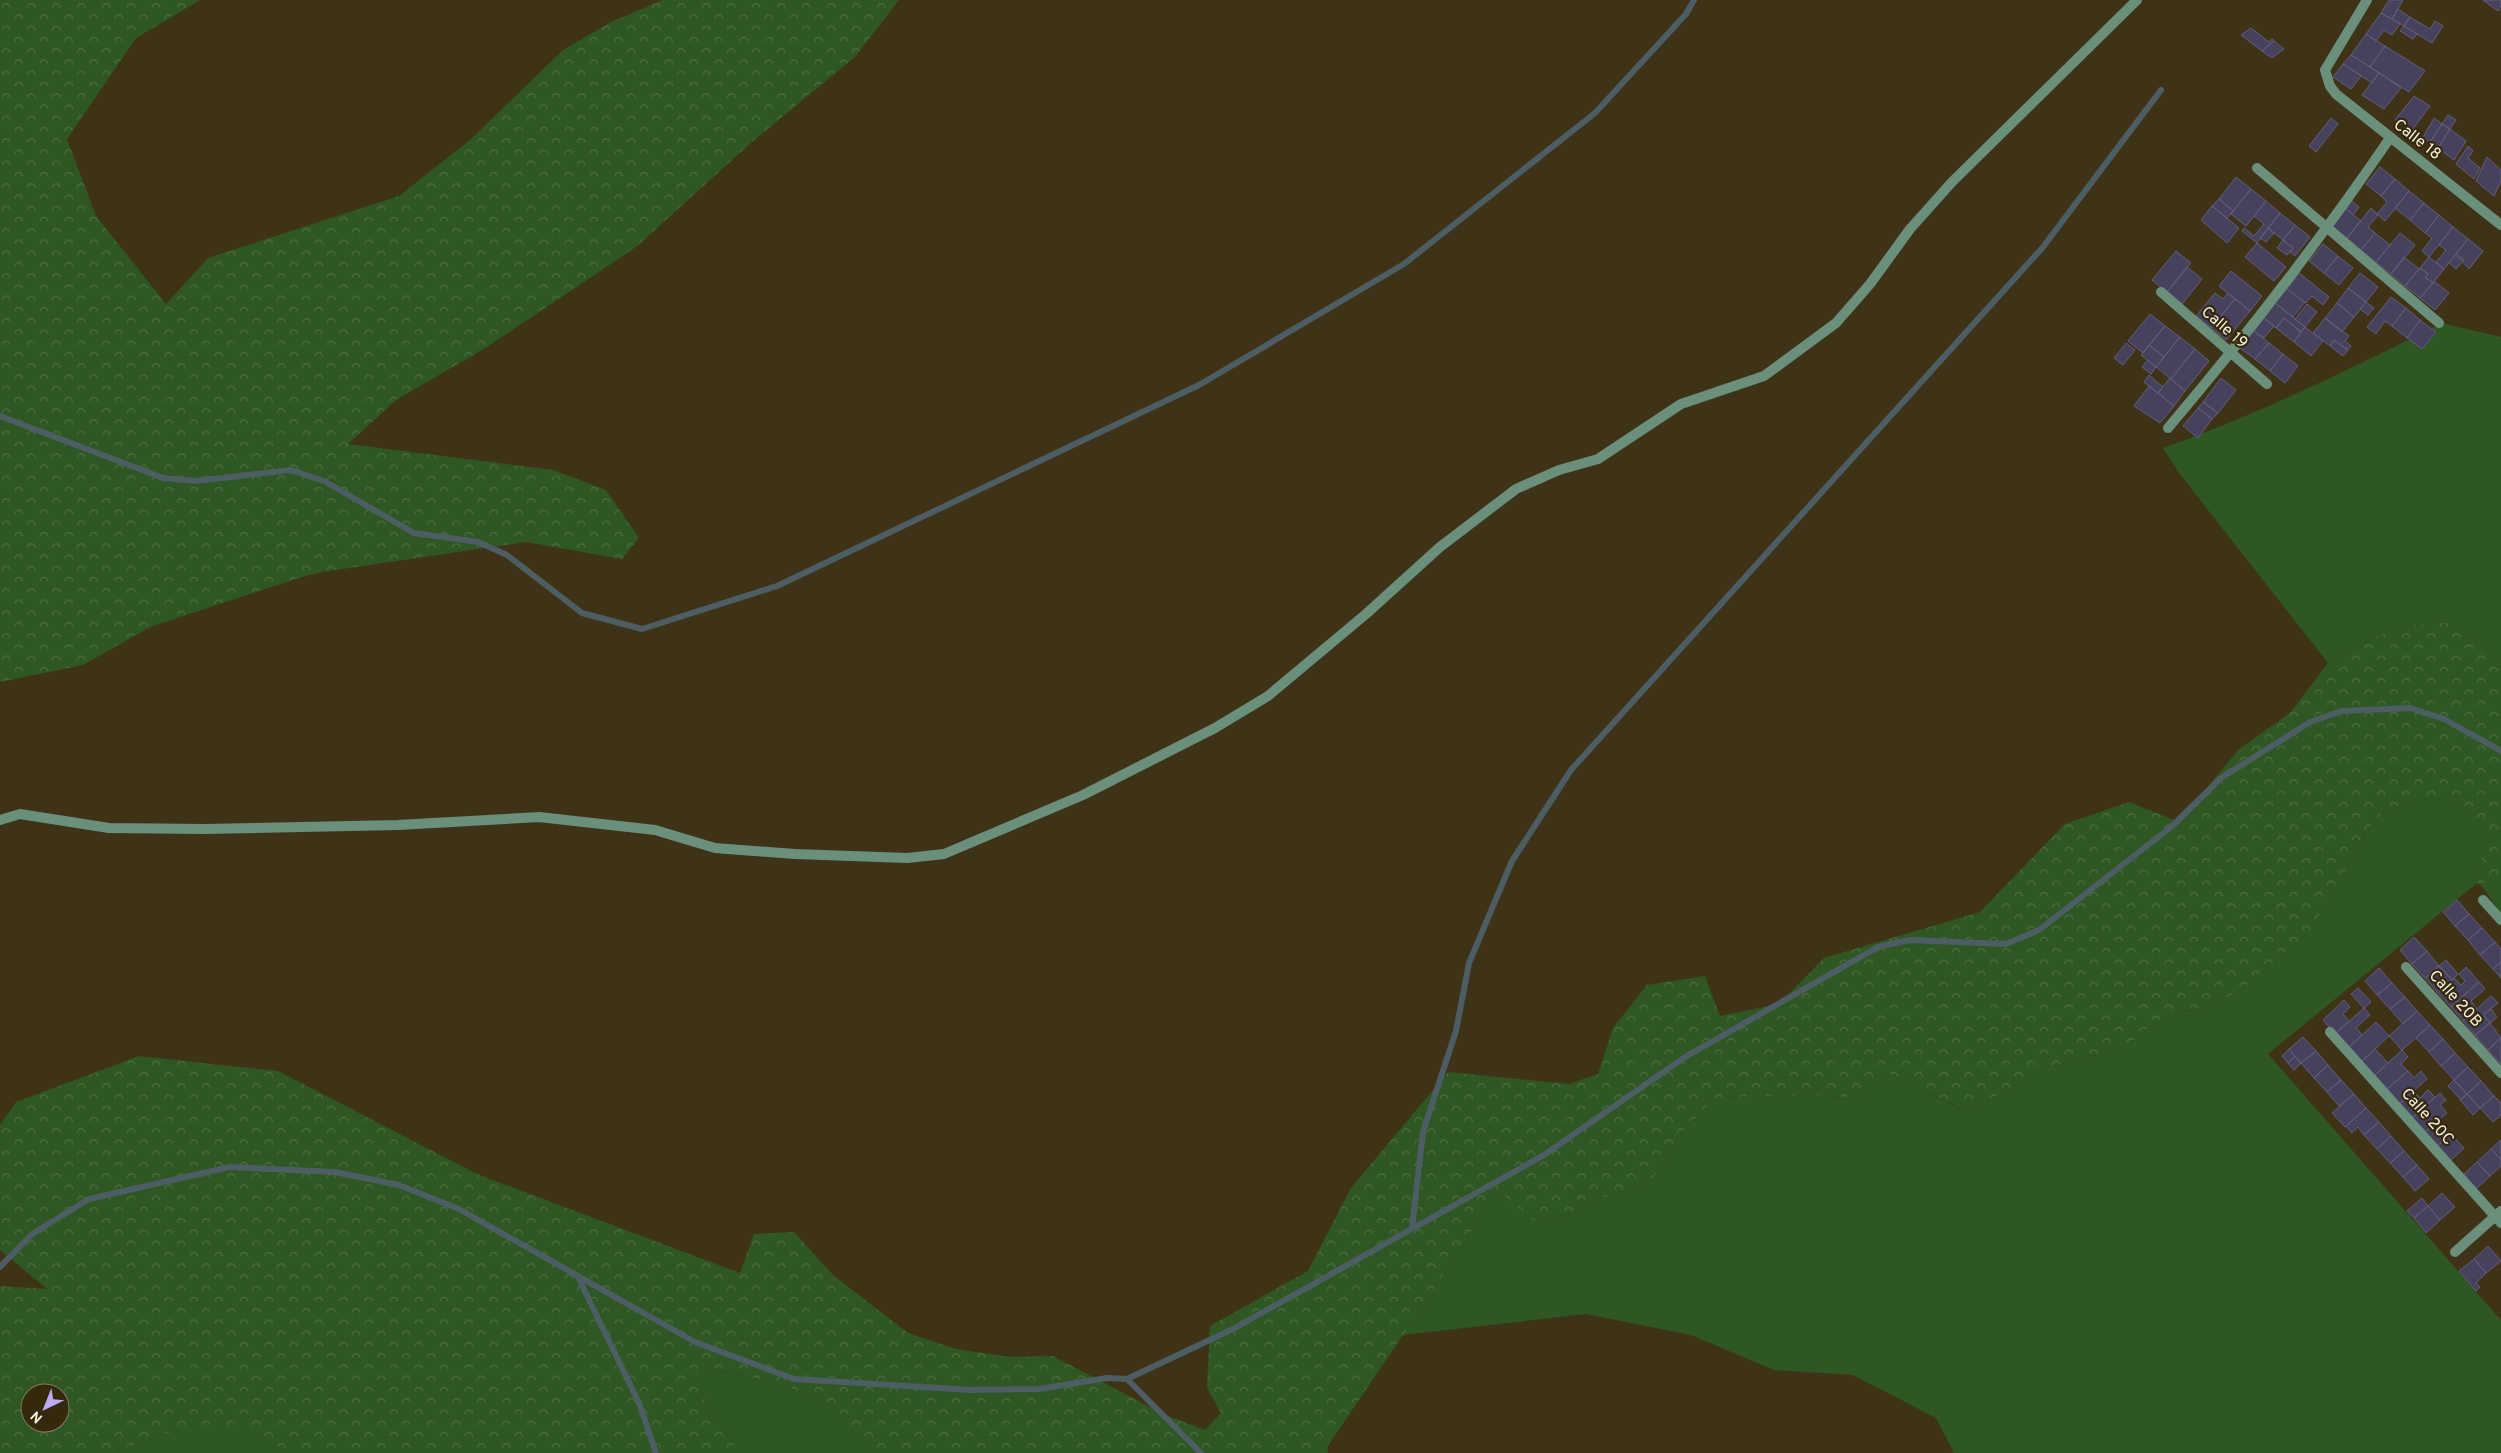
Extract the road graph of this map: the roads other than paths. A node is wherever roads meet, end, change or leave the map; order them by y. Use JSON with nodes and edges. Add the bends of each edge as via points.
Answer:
{"nodes":[{"id":1,"x":2136,"y":0,"type":"edge"},
{"id":2,"x":2367,"y":0,"type":"edge"},
{"id":3,"x":2390,"y":138,"type":"junction"},
{"id":4,"x":2257,"y":168,"type":"dead end"},
{"id":5,"x":2501,"y":225,"type":"edge"},
{"id":6,"x":2328,"y":228,"type":"junction"},
{"id":7,"x":2161,"y":292,"type":"dead end"},
{"id":8,"x":2440,"y":323,"type":"dead end"},
{"id":9,"x":2231,"y":354,"type":"junction"},
{"id":10,"x":2268,"y":384,"type":"dead end"},
{"id":11,"x":2168,"y":428,"type":"dead end"},
{"id":12,"x":0,"y":820,"type":"edge"},
{"id":13,"x":2483,"y":900,"type":"dead end"},
{"id":14,"x":2501,"y":920,"type":"edge"},
{"id":15,"x":2406,"y":967,"type":"dead end"},
{"id":16,"x":2330,"y":1032,"type":"dead end"},
{"id":17,"x":2501,"y":1073,"type":"edge"},
{"id":18,"x":2499,"y":1217,"type":"edge"},
{"id":19,"x":2455,"y":1252,"type":"dead end"}],
"edges":[{"from":1,"to":12,"type":"street","via":[[1952,182],[1910,229],[1870,284],[1836,323],[1764,376],[1681,404],[1598,459],[1559,470],[1516,489],[1440,547],[1268,696],[1215,728],[1083,795],[944,854],[907,858],[715,848],[655,830],[539,818],[204,829],[109,828],[20,814]]},
{"from":2,"to":3,"type":"street","name":"Calle 18","via":[[2325,70],[2336,94]]},
{"from":3,"to":5,"type":"street","name":"Calle 18"},
{"from":3,"to":6,"type":"street"},
{"from":4,"to":6,"type":"street"},
{"from":6,"to":8,"type":"street"},
{"from":6,"to":9,"type":"street"},
{"from":7,"to":9,"type":"street","name":"Calle 19"},
{"from":9,"to":10,"type":"street","name":"Calle 19"},
{"from":9,"to":11,"type":"street"},
{"from":13,"to":14,"type":"street"},
{"from":15,"to":17,"type":"street","name":"Calle 20B"},
{"from":16,"to":18,"type":"street","name":"Calle 20C"},
{"from":18,"to":19,"type":"street"}]}
